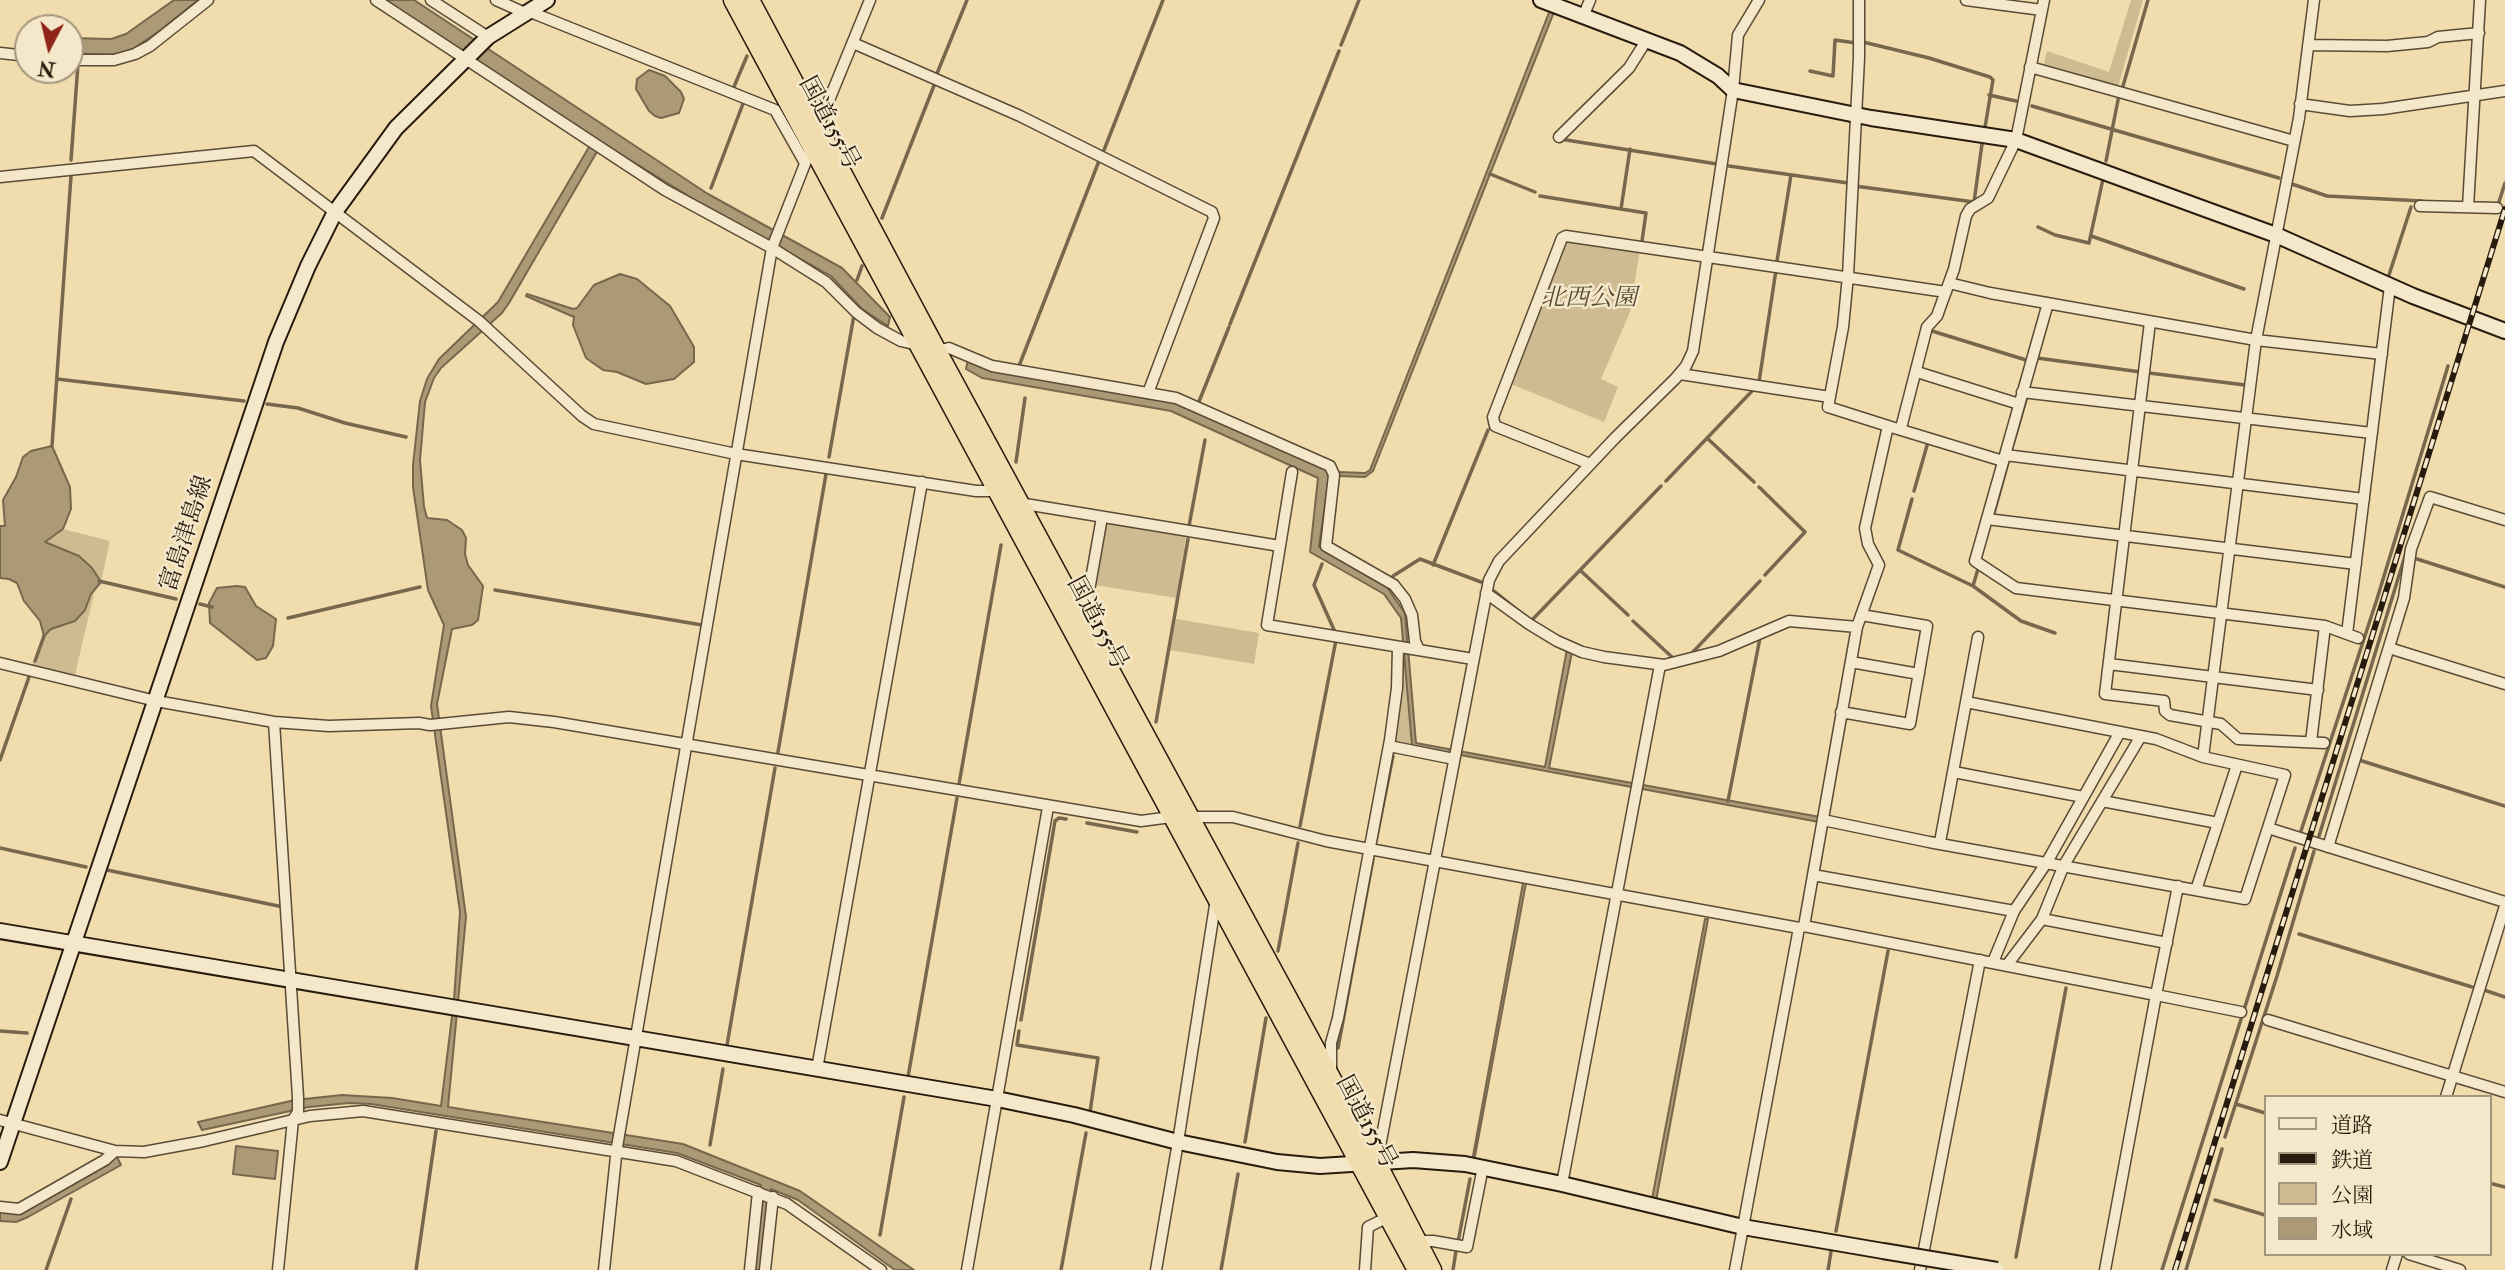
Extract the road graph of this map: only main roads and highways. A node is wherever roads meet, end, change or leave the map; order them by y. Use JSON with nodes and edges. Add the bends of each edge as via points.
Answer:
{"nodes":[{"id":1,"x":733,"y":0,"type":"edge"},
{"id":2,"x":750,"y":0,"type":"edge"},
{"id":3,"x":1369,"y":1160,"type":"junction"},
{"id":4,"x":1417,"y":1270,"type":"edge"},
{"id":5,"x":1432,"y":1270,"type":"edge"}],
"edges":[{"from":1,"to":3,"type":"highway","name":"国道155号","via":[[1171,817]]},
{"from":2,"to":3,"type":"highway","name":"国道155号","via":[[1331,1080]]},
{"from":3,"to":4,"type":"highway","name":"国道155号","via":[[1388,1217]]},
{"from":3,"to":5,"type":"highway","name":"国道155号"}]}
